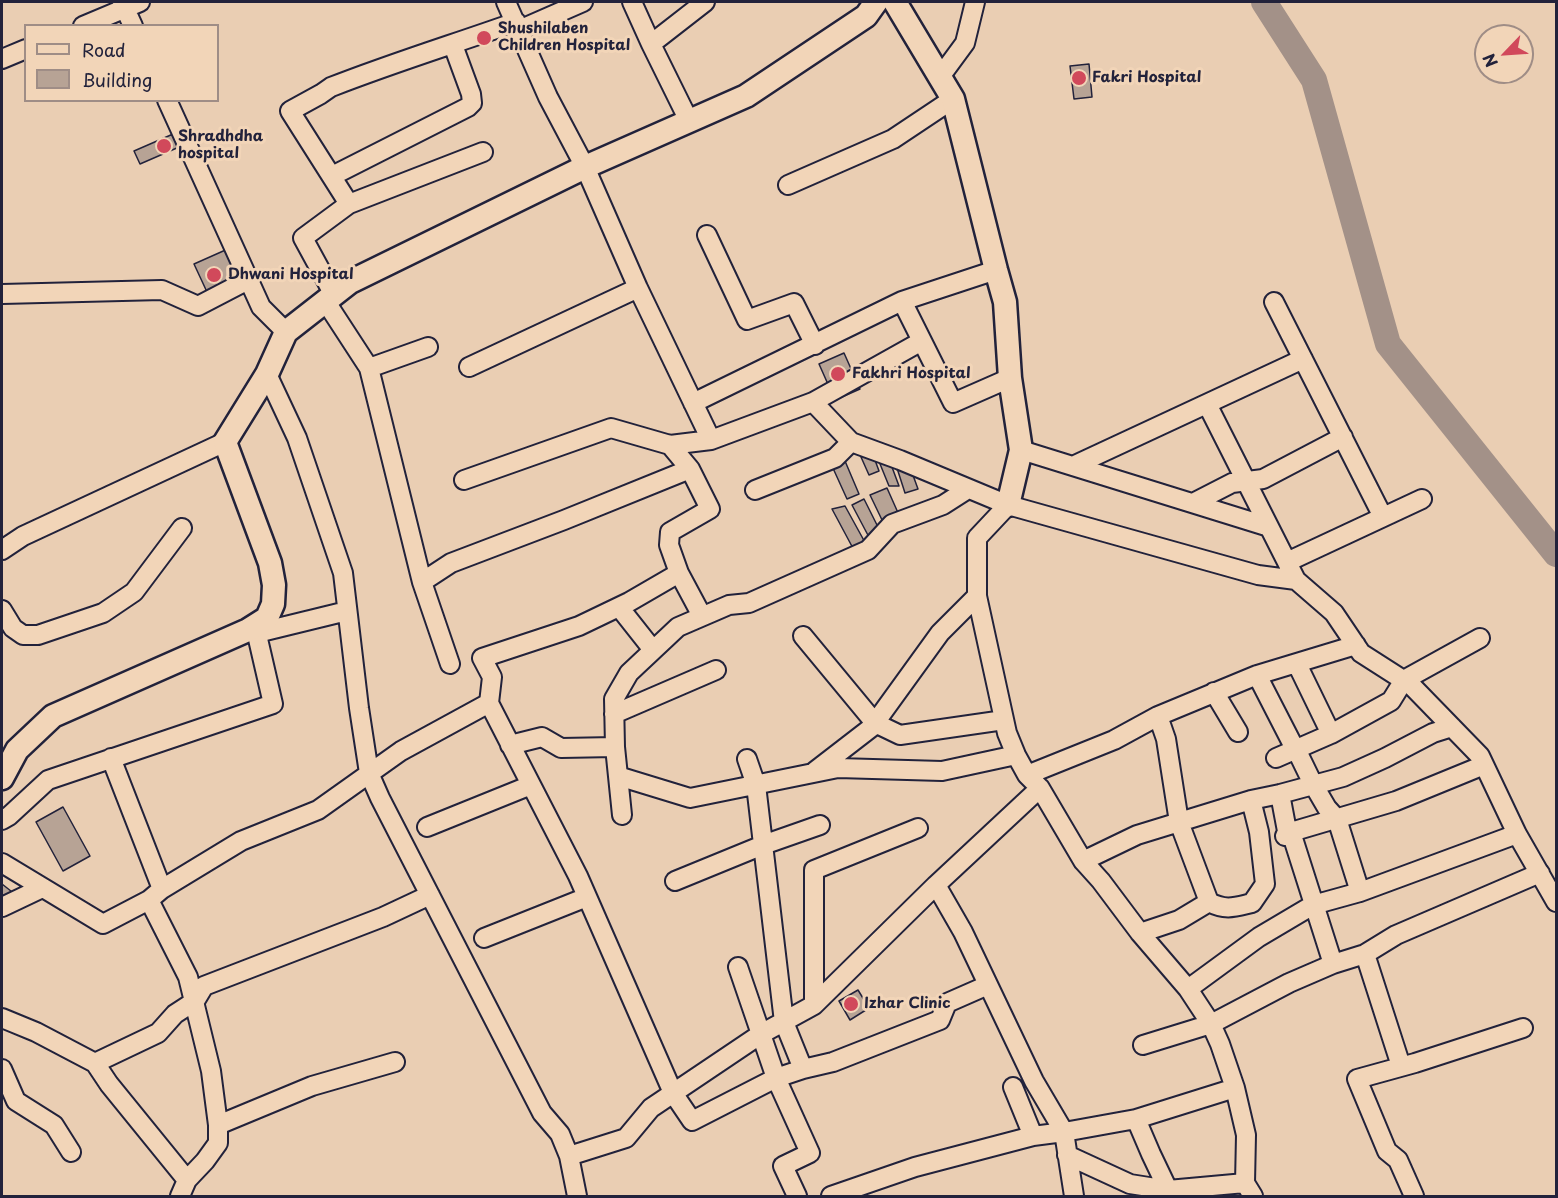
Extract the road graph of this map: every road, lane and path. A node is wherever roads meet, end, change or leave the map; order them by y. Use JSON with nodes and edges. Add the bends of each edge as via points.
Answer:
{"nodes":[{"id":1,"x":506,"y":2,"type":"edge"},
{"id":2,"x":583,"y":2,"type":"edge"},
{"id":3,"x":632,"y":2,"type":"edge"},
{"id":4,"x":705,"y":2,"type":"edge"},
{"id":5,"x":876,"y":2,"type":"edge"},
{"id":6,"x":895,"y":2,"type":"edge"},
{"id":7,"x":975,"y":2,"type":"edge"},
{"id":8,"x":129,"y":4,"type":"edge"},
{"id":9,"x":87,"y":24,"type":"edge"},
{"id":10,"x":133,"y":24,"type":"edge"},
{"id":11,"x":518,"y":26,"type":"junction"},
{"id":12,"x":651,"y":44,"type":"junction"},
{"id":13,"x":453,"y":45,"type":"junction"},
{"id":14,"x":24,"y":50,"type":"edge"},
{"id":15,"x":2,"y":59,"type":"edge"},
{"id":16,"x":940,"y":77,"type":"junction"},
{"id":17,"x":952,"y":99,"type":"junction"},
{"id":18,"x":168,"y":102,"type":"edge"},
{"id":19,"x":689,"y":121,"type":"junction"},
{"id":20,"x":483,"y":152,"type":"dead end"},
{"id":21,"x":585,"y":167,"type":"junction"},
{"id":22,"x":332,"y":176,"type":"junction"},
{"id":23,"x":788,"y":185,"type":"dead end"},
{"id":24,"x":349,"y":204,"type":"junction"},
{"id":25,"x":706,"y":235,"type":"dead end"},
{"id":26,"x":996,"y":270,"type":"junction"},
{"id":27,"x":248,"y":280,"type":"junction"},
{"id":28,"x":638,"y":288,"type":"junction"},
{"id":29,"x":2,"y":294,"type":"edge"},
{"id":30,"x":330,"y":299,"type":"junction"},
{"id":31,"x":902,"y":302,"type":"junction"},
{"id":32,"x":1274,"y":302,"type":"dead end"},
{"id":33,"x":286,"y":332,"type":"junction"},
{"id":34,"x":922,"y":342,"type":"junction"},
{"id":35,"x":815,"y":345,"type":"junction"},
{"id":36,"x":428,"y":347,"type":"dead end"},
{"id":37,"x":1303,"y":359,"type":"junction"},
{"id":38,"x":469,"y":367,"type":"dead end"},
{"id":39,"x":369,"y":368,"type":"junction"},
{"id":40,"x":267,"y":374,"type":"junction"},
{"id":41,"x":1010,"y":378,"type":"junction"},
{"id":42,"x":813,"y":402,"type":"junction"},
{"id":43,"x":693,"y":403,"type":"junction"},
{"id":44,"x":1207,"y":404,"type":"junction"},
{"id":45,"x":1343,"y":437,"type":"junction"},
{"id":46,"x":711,"y":440,"type":"junction"},
{"id":47,"x":225,"y":442,"type":"junction"},
{"id":48,"x":850,"y":442,"type":"junction"},
{"id":49,"x":670,"y":446,"type":"junction"},
{"id":50,"x":1021,"y":450,"type":"junction"},
{"id":51,"x":1074,"y":466,"type":"junction"},
{"id":52,"x":690,"y":469,"type":"junction"},
{"id":53,"x":464,"y":480,"type":"dead end"},
{"id":54,"x":1246,"y":481,"type":"junction"},
{"id":55,"x":968,"y":489,"type":"junction"},
{"id":56,"x":756,"y":490,"type":"dead end"},
{"id":57,"x":1422,"y":499,"type":"dead end"},
{"id":58,"x":1193,"y":503,"type":"junction"},
{"id":59,"x":1008,"y":505,"type":"junction"},
{"id":60,"x":1383,"y":517,"type":"junction"},
{"id":61,"x":1269,"y":527,"type":"junction"},
{"id":62,"x":182,"y":528,"type":"dead end"},
{"id":63,"x":2,"y":549,"type":"edge"},
{"id":64,"x":1287,"y":562,"type":"junction"},
{"id":65,"x":679,"y":573,"type":"junction"},
{"id":66,"x":1296,"y":579,"type":"junction"},
{"id":67,"x":422,"y":582,"type":"junction"},
{"id":68,"x":977,"y":596,"type":"junction"},
{"id":69,"x":619,"y":607,"type":"junction"},
{"id":70,"x":2,"y":610,"type":"edge"},
{"id":71,"x":347,"y":611,"type":"junction"},
{"id":72,"x":702,"y":616,"type":"junction"},
{"id":73,"x":256,"y":629,"type":"junction"},
{"id":74,"x":803,"y":636,"type":"dead end"},
{"id":75,"x":1480,"y":638,"type":"dead end"},
{"id":76,"x":1356,"y":645,"type":"junction"},
{"id":77,"x":653,"y":650,"type":"junction"},
{"id":78,"x":450,"y":664,"type":"dead end"},
{"id":79,"x":1297,"y":664,"type":"junction"},
{"id":80,"x":716,"y":670,"type":"dead end"},
{"id":81,"x":1257,"y":675,"type":"junction"},
{"id":82,"x":1404,"y":680,"type":"junction"},
{"id":83,"x":1214,"y":692,"type":"junction"},
{"id":84,"x":489,"y":703,"type":"junction"},
{"id":85,"x":614,"y":714,"type":"junction"},
{"id":86,"x":1158,"y":716,"type":"junction"},
{"id":87,"x":1004,"y":720,"type":"junction"},
{"id":88,"x":875,"y":723,"type":"junction"},
{"id":89,"x":1452,"y":727,"type":"junction"},
{"id":90,"x":1238,"y":732,"type":"dead end"},
{"id":91,"x":1331,"y":734,"type":"junction"},
{"id":92,"x":510,"y":745,"type":"junction"},
{"id":93,"x":615,"y":747,"type":"junction"},
{"id":94,"x":1295,"y":749,"type":"junction"},
{"id":95,"x":1016,"y":755,"type":"junction"},
{"id":96,"x":111,"y":758,"type":"junction"},
{"id":97,"x":1276,"y":758,"type":"dead end"},
{"id":98,"x":747,"y":759,"type":"dead end"},
{"id":99,"x":1484,"y":765,"type":"junction"},
{"id":100,"x":369,"y":772,"type":"junction"},
{"id":101,"x":811,"y":774,"type":"junction"},
{"id":102,"x":1027,"y":775,"type":"junction"},
{"id":103,"x":618,"y":776,"type":"junction"},
{"id":104,"x":2,"y":778,"type":"edge"},
{"id":105,"x":756,"y":784,"type":"junction"},
{"id":106,"x":1313,"y":784,"type":"junction"},
{"id":107,"x":531,"y":785,"type":"junction"},
{"id":108,"x":1040,"y":788,"type":"junction"},
{"id":109,"x":1280,"y":794,"type":"junction"},
{"id":110,"x":1251,"y":800,"type":"junction"},
{"id":111,"x":622,"y":815,"type":"dead end"},
{"id":112,"x":1337,"y":819,"type":"junction"},
{"id":113,"x":2,"y":820,"type":"edge"},
{"id":114,"x":1179,"y":822,"type":"junction"},
{"id":115,"x":820,"y":825,"type":"dead end"},
{"id":116,"x":427,"y":827,"type":"dead end"},
{"id":117,"x":918,"y":828,"type":"dead end"},
{"id":118,"x":1288,"y":834,"type":"junction"},
{"id":119,"x":1517,"y":834,"type":"junction"},
{"id":120,"x":763,"y":845,"type":"junction"},
{"id":121,"x":1083,"y":861,"type":"junction"},
{"id":122,"x":2,"y":863,"type":"edge"},
{"id":123,"x":1540,"y":873,"type":"junction"},
{"id":124,"x":675,"y":881,"type":"dead end"},
{"id":125,"x":936,"y":885,"type":"junction"},
{"id":126,"x":42,"y":888,"type":"junction"},
{"id":127,"x":1359,"y":892,"type":"junction"},
{"id":128,"x":155,"y":895,"type":"junction"},
{"id":129,"x":430,"y":895,"type":"junction"},
{"id":130,"x":587,"y":897,"type":"junction"},
{"id":131,"x":1209,"y":902,"type":"junction"},
{"id":132,"x":1557,"y":902,"type":"edge"},
{"id":133,"x":1313,"y":905,"type":"junction"},
{"id":134,"x":2,"y":907,"type":"edge"},
{"id":135,"x":1140,"y":933,"type":"junction"},
{"id":136,"x":484,"y":938,"type":"dead end"},
{"id":137,"x":1365,"y":954,"type":"junction"},
{"id":138,"x":1333,"y":964,"type":"junction"},
{"id":139,"x":738,"y":967,"type":"dead end"},
{"id":140,"x":988,"y":985,"type":"junction"},
{"id":141,"x":1188,"y":989,"type":"junction"},
{"id":142,"x":195,"y":1001,"type":"junction"},
{"id":143,"x":814,"y":1005,"type":"junction"},
{"id":144,"x":2,"y":1018,"type":"edge"},
{"id":145,"x":784,"y":1022,"type":"junction"},
{"id":146,"x":1211,"y":1024,"type":"junction"},
{"id":147,"x":1523,"y":1028,"type":"dead end"},
{"id":148,"x":761,"y":1034,"type":"junction"},
{"id":149,"x":1143,"y":1045,"type":"dead end"},
{"id":150,"x":395,"y":1062,"type":"dead end"},
{"id":151,"x":95,"y":1063,"type":"junction"},
{"id":152,"x":1401,"y":1066,"type":"junction"},
{"id":153,"x":2,"y":1069,"type":"edge"},
{"id":154,"x":803,"y":1069,"type":"junction"},
{"id":155,"x":776,"y":1078,"type":"junction"},
{"id":156,"x":1013,"y":1087,"type":"dead end"},
{"id":157,"x":1235,"y":1088,"type":"junction"},
{"id":158,"x":673,"y":1093,"type":"junction"},
{"id":159,"x":1136,"y":1119,"type":"junction"},
{"id":160,"x":218,"y":1125,"type":"junction"},
{"id":161,"x":1064,"y":1132,"type":"junction"},
{"id":162,"x":1034,"y":1136,"type":"junction"},
{"id":163,"x":71,"y":1152,"type":"dead end"},
{"id":164,"x":1067,"y":1155,"type":"junction"},
{"id":165,"x":569,"y":1156,"type":"junction"},
{"id":166,"x":184,"y":1188,"type":"edge"},
{"id":167,"x":1249,"y":1190,"type":"edge"},
{"id":168,"x":1170,"y":1193,"type":"edge"},
{"id":169,"x":577,"y":1197,"type":"edge"},
{"id":170,"x":797,"y":1197,"type":"edge"},
{"id":171,"x":831,"y":1197,"type":"edge"},
{"id":172,"x":1074,"y":1197,"type":"edge"},
{"id":173,"x":1414,"y":1197,"type":"edge"}],
"edges":[{"from":1,"to":11,"type":"street"},
{"from":2,"to":11,"type":"street"},
{"from":3,"to":12,"type":"street"},
{"from":4,"to":12,"type":"street"},
{"from":5,"to":19,"type":"main road","via":[[866,16],[746,96]]},
{"from":6,"to":16,"type":"main road"},
{"from":7,"to":16,"type":"street","via":[[965,43]]},
{"from":8,"to":9,"type":"street"},
{"from":8,"to":10,"type":"street"},
{"from":11,"to":13,"type":"street"},
{"from":11,"to":21,"type":"street","via":[[548,97]]},
{"from":12,"to":19,"type":"street"},
{"from":13,"to":22,"type":"street","via":[[472,103]]},
{"from":13,"to":22,"type":"street","via":[[331,87],[290,111]]},
{"from":14,"to":15,"type":"street"},
{"from":16,"to":17,"type":"main road"},
{"from":17,"to":23,"type":"street","via":[[893,139]]},
{"from":17,"to":26,"type":"main road"},
{"from":18,"to":27,"type":"street"},
{"from":19,"to":21,"type":"main road"},
{"from":20,"to":24,"type":"street"},
{"from":21,"to":28,"type":"street"},
{"from":21,"to":30,"type":"main road","via":[[350,282]]},
{"from":22,"to":24,"type":"street"},
{"from":24,"to":30,"type":"street","via":[[303,238]]},
{"from":25,"to":35,"type":"street","via":[[747,320],[794,303]]},
{"from":26,"to":31,"type":"street"},
{"from":26,"to":41,"type":"main road","via":[[1005,302]]},
{"from":27,"to":29,"type":"street","via":[[198,306],[162,290]]},
{"from":27,"to":33,"type":"street","via":[[261,307]]},
{"from":28,"to":38,"type":"street"},
{"from":28,"to":43,"type":"street"},
{"from":30,"to":33,"type":"main road"},
{"from":30,"to":39,"type":"street"},
{"from":31,"to":34,"type":"street"},
{"from":31,"to":35,"type":"street"},
{"from":32,"to":37,"type":"street"},
{"from":33,"to":40,"type":"main road"},
{"from":34,"to":41,"type":"street","via":[[953,403]]},
{"from":34,"to":42,"type":"street"},
{"from":35,"to":43,"type":"street"},
{"from":36,"to":39,"type":"street"},
{"from":37,"to":44,"type":"street"},
{"from":37,"to":45,"type":"street"},
{"from":39,"to":67,"type":"street"},
{"from":40,"to":47,"type":"main road"},
{"from":40,"to":71,"type":"street","via":[[297,438],[343,573]]},
{"from":41,"to":50,"type":"main road"},
{"from":42,"to":46,"type":"street"},
{"from":42,"to":48,"type":"street"},
{"from":43,"to":46,"type":"street"},
{"from":44,"to":51,"type":"street"},
{"from":44,"to":54,"type":"street"},
{"from":45,"to":54,"type":"street","via":[[1263,478]]},
{"from":45,"to":60,"type":"street"},
{"from":46,"to":49,"type":"street"},
{"from":47,"to":63,"type":"street"},
{"from":47,"to":73,"type":"main road","via":[[270,562],[274,585],[273,604]]},
{"from":48,"to":55,"type":"street"},
{"from":48,"to":56,"type":"street","via":[[835,458]]},
{"from":49,"to":52,"type":"street"},
{"from":49,"to":53,"type":"street","via":[[611,428]]},
{"from":50,"to":51,"type":"street"},
{"from":50,"to":59,"type":"main road"},
{"from":51,"to":58,"type":"street"},
{"from":52,"to":65,"type":"street","via":[[710,508],[670,532],[669,544]]},
{"from":52,"to":67,"type":"street","via":[[451,563]]},
{"from":54,"to":58,"type":"street","via":[[1232,483]]},
{"from":54,"to":61,"type":"street"},
{"from":55,"to":59,"type":"street"},
{"from":55,"to":72,"type":"street","via":[[943,505],[892,524],[868,550],[749,603],[729,605]]},
{"from":57,"to":60,"type":"street"},
{"from":58,"to":61,"type":"street"},
{"from":59,"to":66,"type":"street","via":[[1258,575]]},
{"from":59,"to":68,"type":"street","via":[[977,538]]},
{"from":60,"to":64,"type":"street"},
{"from":61,"to":64,"type":"street"},
{"from":62,"to":70,"type":"street","via":[[134,592],[103,613],[38,635],[23,635],[13,628]]},
{"from":64,"to":66,"type":"street"},
{"from":65,"to":69,"type":"street"},
{"from":65,"to":72,"type":"street"},
{"from":66,"to":76,"type":"street","via":[[1334,613]]},
{"from":67,"to":78,"type":"street"},
{"from":68,"to":87,"type":"street"},
{"from":68,"to":88,"type":"street","via":[[940,633]]},
{"from":69,"to":77,"type":"street"},
{"from":69,"to":84,"type":"street","via":[[579,626],[482,658],[492,677]]},
{"from":71,"to":73,"type":"street"},
{"from":71,"to":100,"type":"street"},
{"from":72,"to":77,"type":"street","via":[[678,627]]},
{"from":73,"to":96,"type":"street","via":[[273,704]]},
{"from":73,"to":104,"type":"main road","via":[[53,716],[17,750]]},
{"from":74,"to":88,"type":"street"},
{"from":75,"to":82,"type":"street"},
{"from":76,"to":79,"type":"street"},
{"from":76,"to":82,"type":"street","via":[[1361,653]]},
{"from":77,"to":85,"type":"street","via":[[629,673],[614,699]]},
{"from":79,"to":81,"type":"street"},
{"from":79,"to":91,"type":"street"},
{"from":80,"to":85,"type":"street"},
{"from":81,"to":83,"type":"street"},
{"from":81,"to":94,"type":"street"},
{"from":82,"to":89,"type":"street"},
{"from":82,"to":91,"type":"street","via":[[1391,701]]},
{"from":83,"to":86,"type":"street"},
{"from":83,"to":90,"type":"street"},
{"from":84,"to":92,"type":"street"},
{"from":84,"to":100,"type":"street"},
{"from":85,"to":93,"type":"street"},
{"from":86,"to":102,"type":"street","via":[[1114,740]]},
{"from":86,"to":114,"type":"street","via":[[1166,740]]},
{"from":87,"to":88,"type":"street","via":[[900,735]]},
{"from":87,"to":95,"type":"street"},
{"from":88,"to":101,"type":"street"},
{"from":89,"to":99,"type":"street"},
{"from":89,"to":106,"type":"street","via":[[1343,777]]},
{"from":91,"to":94,"type":"street"},
{"from":92,"to":93,"type":"street","via":[[542,737],[561,748]]},
{"from":92,"to":107,"type":"street"},
{"from":93,"to":103,"type":"street"},
{"from":94,"to":97,"type":"street"},
{"from":94,"to":106,"type":"street"},
{"from":95,"to":101,"type":"street","via":[[942,771],[838,768]]},
{"from":95,"to":102,"type":"street"},
{"from":96,"to":113,"type":"street","via":[[48,780]]},
{"from":96,"to":128,"type":"street"},
{"from":98,"to":105,"type":"street"},
{"from":99,"to":112,"type":"street","via":[[1396,801]]},
{"from":99,"to":119,"type":"street"},
{"from":100,"to":128,"type":"street","via":[[318,810],[241,841]]},
{"from":100,"to":129,"type":"street"},
{"from":101,"to":105,"type":"street"},
{"from":102,"to":108,"type":"street"},
{"from":103,"to":105,"type":"street","via":[[690,798]]},
{"from":103,"to":111,"type":"street"},
{"from":105,"to":120,"type":"street"},
{"from":106,"to":109,"type":"street"},
{"from":106,"to":112,"type":"street"},
{"from":107,"to":116,"type":"street"},
{"from":107,"to":130,"type":"street"},
{"from":108,"to":121,"type":"street"},
{"from":108,"to":125,"type":"street"},
{"from":109,"to":110,"type":"street"},
{"from":109,"to":118,"type":"street"},
{"from":110,"to":114,"type":"street"},
{"from":110,"to":131,"type":"street","via":[[1259,832],[1264,884],[1252,903],[1220,908]]},
{"from":112,"to":118,"type":"street"},
{"from":112,"to":127,"type":"street"},
{"from":114,"to":121,"type":"street","via":[[1137,835]]},
{"from":114,"to":131,"type":"street"},
{"from":115,"to":120,"type":"street"},
{"from":117,"to":143,"type":"street","via":[[814,870]]},
{"from":118,"to":133,"type":"street"},
{"from":119,"to":123,"type":"street"},
{"from":119,"to":127,"type":"street"},
{"from":120,"to":124,"type":"street"},
{"from":120,"to":145,"type":"street"},
{"from":121,"to":135,"type":"street"},
{"from":122,"to":126,"type":"street"},
{"from":123,"to":132,"type":"street"},
{"from":123,"to":137,"type":"street","via":[[1396,935]]},
{"from":125,"to":140,"type":"street"},
{"from":125,"to":143,"type":"street"},
{"from":126,"to":128,"type":"street","via":[[103,924]]},
{"from":126,"to":134,"type":"street"},
{"from":127,"to":133,"type":"street"},
{"from":128,"to":142,"type":"street"},
{"from":129,"to":142,"type":"street","via":[[204,986]]},
{"from":129,"to":165,"type":"street","via":[[542,1113],[560,1134]]},
{"from":130,"to":136,"type":"street"},
{"from":130,"to":158,"type":"street"},
{"from":131,"to":135,"type":"street","via":[[1179,920]]},
{"from":133,"to":138,"type":"street"},
{"from":133,"to":141,"type":"street","via":[[1259,937]]},
{"from":135,"to":141,"type":"street"},
{"from":137,"to":138,"type":"street"},
{"from":137,"to":152,"type":"street"},
{"from":138,"to":146,"type":"street"},
{"from":139,"to":148,"type":"street"},
{"from":140,"to":154,"type":"street","via":[[947,1004],[940,1020],[833,1062]]},
{"from":140,"to":161,"type":"street","via":[[1034,1081]]},
{"from":141,"to":146,"type":"street"},
{"from":142,"to":151,"type":"street","via":[[175,1014],[158,1033]]},
{"from":142,"to":160,"type":"street"},
{"from":143,"to":145,"type":"street"},
{"from":144,"to":151,"type":"street"},
{"from":145,"to":148,"type":"street"},
{"from":145,"to":154,"type":"street"},
{"from":146,"to":149,"type":"street"},
{"from":146,"to":157,"type":"street"},
{"from":147,"to":152,"type":"street"},
{"from":148,"to":155,"type":"street"},
{"from":148,"to":158,"type":"street"},
{"from":150,"to":160,"type":"street","via":[[312,1086]]},
{"from":151,"to":166,"type":"street"},
{"from":152,"to":173,"type":"street","via":[[1357,1079],[1387,1151],[1398,1160]]},
{"from":153,"to":163,"type":"street","via":[[16,1101],[54,1125]]},
{"from":154,"to":155,"type":"street"},
{"from":155,"to":158,"type":"street","via":[[692,1121]]},
{"from":155,"to":170,"type":"street","via":[[810,1153],[783,1166]]},
{"from":156,"to":162,"type":"street"},
{"from":157,"to":159,"type":"street"},
{"from":157,"to":167,"type":"street","via":[[1246,1135]]},
{"from":158,"to":165,"type":"street","via":[[651,1108],[626,1138]]},
{"from":159,"to":161,"type":"street"},
{"from":159,"to":168,"type":"street"},
{"from":160,"to":166,"type":"street","via":[[218,1143]]},
{"from":161,"to":162,"type":"street"},
{"from":161,"to":164,"type":"street"},
{"from":162,"to":171,"type":"street","via":[[915,1167]]},
{"from":164,"to":168,"type":"street","via":[[1130,1184]]},
{"from":164,"to":172,"type":"street"},
{"from":165,"to":169,"type":"street"},
{"from":167,"to":168,"type":"street"}]}
